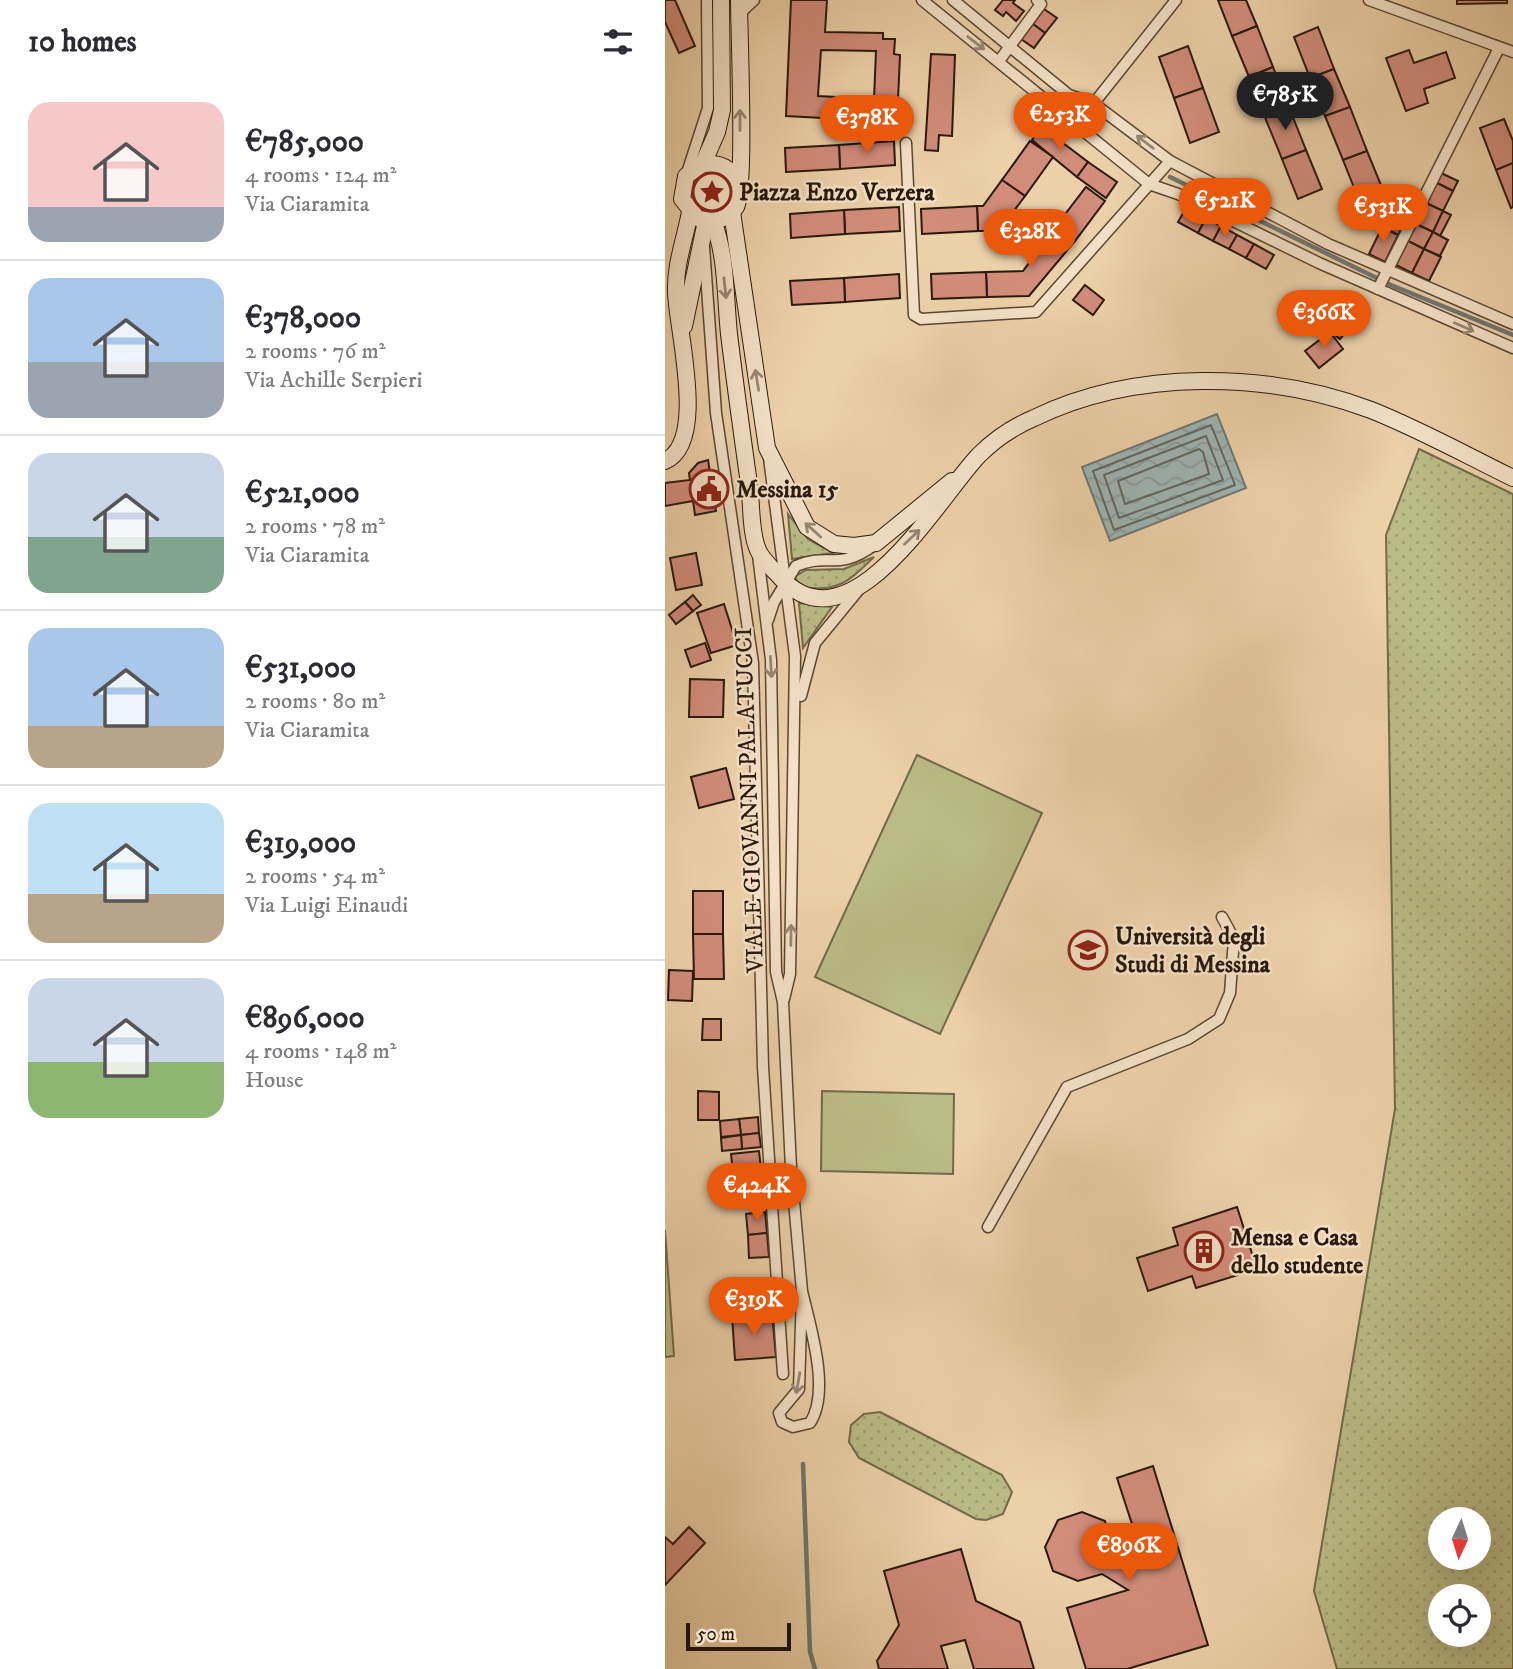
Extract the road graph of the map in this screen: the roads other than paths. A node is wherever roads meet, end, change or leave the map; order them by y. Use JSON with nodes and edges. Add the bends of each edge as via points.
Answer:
{"nodes":[{"id":1,"x":707,"y":0,"type":"edge"},
{"id":2,"x":721,"y":0,"type":"edge"},
{"id":3,"x":754,"y":0,"type":"edge"},
{"id":4,"x":922,"y":0,"type":"edge"},
{"id":5,"x":953,"y":0,"type":"edge"},
{"id":6,"x":1037,"y":0,"type":"edge"},
{"id":7,"x":1176,"y":0,"type":"edge"},
{"id":8,"x":1369,"y":0,"type":"edge"},
{"id":9,"x":739,"y":7,"type":"edge"},
{"id":10,"x":1009,"y":46,"type":"junction"},
{"id":11,"x":1499,"y":48,"type":"junction"},
{"id":12,"x":1513,"y":52,"type":"edge"},
{"id":13,"x":999,"y":61,"type":"junction"},
{"id":14,"x":1093,"y":103,"type":"junction"},
{"id":15,"x":1075,"y":127,"type":"junction"},
{"id":16,"x":906,"y":143,"type":"dead end"},
{"id":17,"x":1170,"y":161,"type":"junction"},
{"id":18,"x":703,"y":164,"type":"junction"},
{"id":19,"x":686,"y":176,"type":"junction"},
{"id":20,"x":1149,"y":184,"type":"junction"},
{"id":21,"x":740,"y":188,"type":"junction"},
{"id":22,"x":732,"y":212,"type":"junction"},
{"id":23,"x":702,"y":226,"type":"junction"},
{"id":24,"x":1387,"y":269,"type":"junction"},
{"id":25,"x":694,"y":275,"type":"junction"},
{"id":26,"x":1433,"y":288,"type":"junction"},
{"id":27,"x":1378,"y":289,"type":"junction"},
{"id":28,"x":707,"y":295,"type":"junction"},
{"id":29,"x":1426,"y":309,"type":"junction"},
{"id":30,"x":1513,"y":324,"type":"edge"},
{"id":31,"x":683,"y":331,"type":"junction"},
{"id":32,"x":1513,"y":348,"type":"edge"},
{"id":33,"x":767,"y":447,"type":"junction"},
{"id":34,"x":665,"y":461,"type":"edge"},
{"id":35,"x":968,"y":468,"type":"junction"},
{"id":36,"x":1513,"y":478,"type":"edge"},
{"id":37,"x":876,"y":543,"type":"junction"},
{"id":38,"x":758,"y":551,"type":"junction"},
{"id":39,"x":785,"y":582,"type":"junction"},
{"id":40,"x":863,"y":585,"type":"junction"},
{"id":41,"x":767,"y":624,"type":"junction"},
{"id":42,"x":796,"y":716,"type":"junction"},
{"id":43,"x":1222,"y":917,"type":"dead end"},
{"id":44,"x":783,"y":1002,"type":"junction"},
{"id":45,"x":988,"y":1227,"type":"dead end"},
{"id":46,"x":802,"y":1291,"type":"junction"},
{"id":47,"x":783,"y":1374,"type":"dead end"}],
"edges":[{"from":1,"to":19,"type":"street","via":[[708,108]]},
{"from":2,"to":18,"type":"main road","via":[[722,110]]},
{"from":3,"to":9,"type":"street"},
{"from":4,"to":13,"type":"street","one_way":true},
{"from":5,"to":10,"type":"street"},
{"from":6,"to":10,"type":"street","via":[[1041,4]]},
{"from":7,"to":14,"type":"street"},
{"from":8,"to":11,"type":"street"},
{"from":21,"to":9,"type":"main road","one_way":true},
{"from":10,"to":13,"type":"street"},
{"from":10,"to":14,"type":"street","via":[[1069,95]]},
{"from":11,"to":12,"type":"street"},
{"from":11,"to":24,"type":"street"},
{"from":13,"to":15,"type":"street","via":[[1059,108]]},
{"from":14,"to":15,"type":"street"},
{"from":17,"to":14,"type":"street","one_way":true},
{"from":15,"to":20,"type":"street"},
{"from":16,"to":20,"type":"street","via":[[914,315],[921,319],[1034,313]]},
{"from":17,"to":20,"type":"street"},
{"from":17,"to":24,"type":"street","via":[[1328,244]]},
{"from":18,"to":19,"type":"main road"},
{"from":18,"to":21,"type":"main road","via":[[723,166]]},
{"from":19,"to":23,"type":"main road","via":[[682,199]]},
{"from":20,"to":27,"type":"street"},
{"from":21,"to":22,"type":"main road"},
{"from":22,"to":23,"type":"main road"},
{"from":33,"to":22,"type":"main road","name":"VIALE GIOVANNI PALATUCCI","one_way":true},
{"from":23,"to":25,"type":"main road"},
{"from":23,"to":28,"type":"street"},
{"from":23,"to":31,"type":"main road","via":[[681,245],[676,281]]},
{"from":23,"to":38,"type":"main road","name":"VIALE GIOVANNI PALATUCCI","one_way":true,"via":[[722,247]]},
{"from":24,"to":26,"type":"street"},
{"from":24,"to":27,"type":"street"},
{"from":25,"to":28,"type":"street"},
{"from":25,"to":31,"type":"main road"},
{"from":26,"to":29,"type":"street"},
{"from":26,"to":30,"type":"street"},
{"from":27,"to":29,"type":"street"},
{"from":28,"to":47,"type":"street","via":[[716,413],[753,663],[763,1067]]},
{"from":29,"to":32,"type":"street","one_way":true},
{"from":31,"to":34,"type":"main road","via":[[686,428],[682,448]]},
{"from":37,"to":33,"type":"main road","one_way":true,"via":[[834,544],[807,527]]},
{"from":33,"to":39,"type":"street","name":"VIALE GIOVANNI PALATUCCI"},
{"from":35,"to":36,"type":"main road","via":[[993,443],[1035,417],[1093,397],[1185,382],[1242,383],[1309,393],[1368,409]]},
{"from":35,"to":37,"type":"main road"},
{"from":40,"to":35,"type":"main road","one_way":true,"via":[[925,524]]},
{"from":37,"to":39,"type":"street","via":[[849,560],[796,566]]},
{"from":38,"to":39,"type":"main road"},
{"from":38,"to":41,"type":"street","name":"VIALE GIOVANNI PALATUCCI"},
{"from":39,"to":40,"type":"main road","via":[[802,596],[818,599]]},
{"from":39,"to":41,"type":"street"},
{"from":39,"to":42,"type":"street","name":"VIALE GIOVANNI PALATUCCI","via":[[795,656]]},
{"from":40,"to":42,"type":"street","via":[[815,643]]},
{"from":41,"to":44,"type":"street","name":"VIALE GIOVANNI PALATUCCI","one_way":true,"via":[[772,672],[776,972]]},
{"from":44,"to":42,"type":"street","name":"VIALE GIOVANNI PALATUCCI","one_way":true,"via":[[790,974]]},
{"from":43,"to":45,"type":"street","via":[[1234,939],[1230,993],[1219,1020],[1188,1040],[1067,1087]]},
{"from":44,"to":46,"type":"street","name":"VIALE GIOVANNI PALATUCCI"},
{"from":46,"to":46,"type":"street","one_way":true,"via":[[799,1389],[779,1413],[782,1422],[793,1427],[810,1423],[818,1402],[815,1351]]}]}
